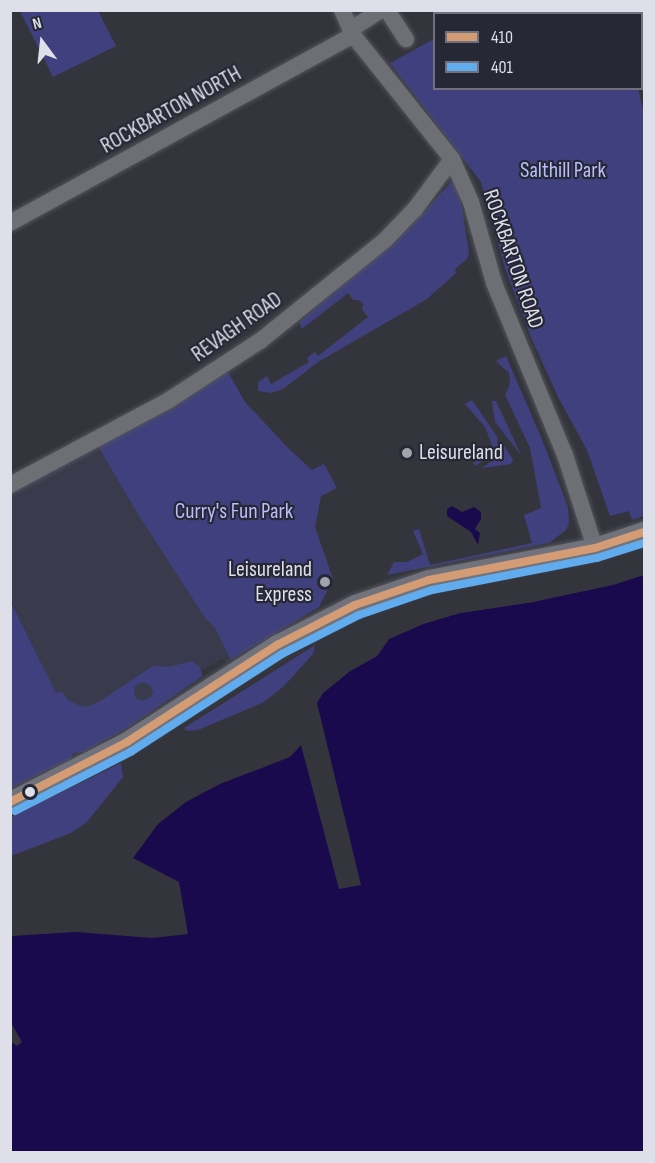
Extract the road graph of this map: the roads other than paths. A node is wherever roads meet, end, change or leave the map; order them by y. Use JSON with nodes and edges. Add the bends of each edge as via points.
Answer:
{"nodes":[{"id":1,"x":342,"y":10,"type":"edge"},
{"id":2,"x":381,"y":10,"type":"edge"},
{"id":3,"x":387,"y":10,"type":"edge"},
{"id":4,"x":351,"y":32,"type":"junction"},
{"id":5,"x":406,"y":39,"type":"dead end"},
{"id":6,"x":452,"y":159,"type":"junction"},
{"id":7,"x":10,"y":223,"type":"edge"},
{"id":8,"x":10,"y":485,"type":"edge"},
{"id":9,"x":645,"y":532,"type":"edge"},
{"id":10,"x":645,"y":546,"type":"edge"},
{"id":11,"x":595,"y":548,"type":"junction"},
{"id":12,"x":10,"y":802,"type":"edge"}],
"edges":[{"from":1,"to":4,"type":"street","name":"ROCKBARTON ROAD"},
{"from":2,"to":4,"type":"street","name":"ROCKBARTON NORTH"},
{"from":3,"to":5,"type":"street"},
{"from":4,"to":6,"type":"street","name":"ROCKBARTON ROAD"},
{"from":4,"to":7,"type":"street","name":"ROCKBARTON NORTH"},
{"from":6,"to":8,"type":"street","name":"REVAGH ROAD","via":[[385,240],[260,342],[169,400]]},
{"from":6,"to":11,"type":"street","name":"ROCKBARTON ROAD","via":[[471,202],[494,283],[565,456]]},
{"from":9,"to":11,"type":"main road"},
{"from":10,"to":11,"type":"main road","via":[[620,551]]},
{"from":11,"to":12,"type":"main road","via":[[437,578],[355,605],[277,645],[127,742]]}]}
